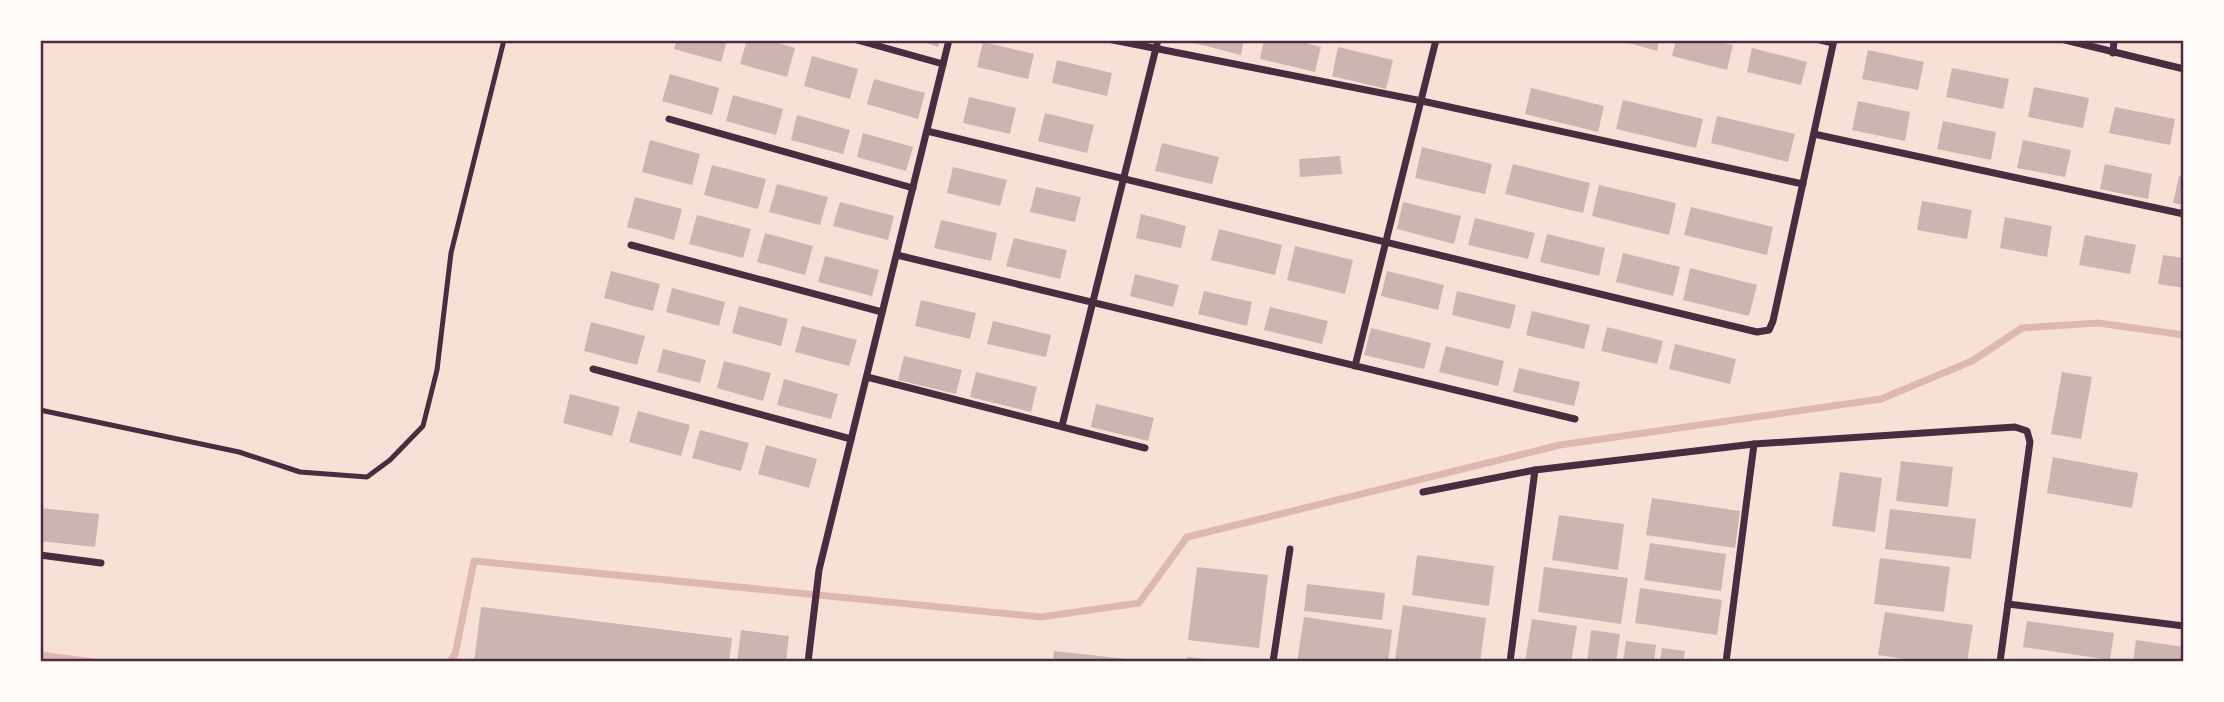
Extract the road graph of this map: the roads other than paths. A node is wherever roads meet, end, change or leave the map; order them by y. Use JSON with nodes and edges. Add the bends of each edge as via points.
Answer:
{"nodes":[{"id":1,"x":504,"y":40,"type":"edge"},
{"id":2,"x":857,"y":40,"type":"edge"},
{"id":3,"x":949,"y":40,"type":"edge"},
{"id":4,"x":1113,"y":40,"type":"edge"},
{"id":5,"x":1158,"y":40,"type":"edge"},
{"id":6,"x":1436,"y":40,"type":"edge"},
{"id":7,"x":1820,"y":40,"type":"edge"},
{"id":8,"x":2065,"y":40,"type":"edge"},
{"id":9,"x":2114,"y":40,"type":"edge"},
{"id":10,"x":1834,"y":42,"type":"edge"},
{"id":11,"x":1156,"y":50,"type":"junction"},
{"id":12,"x":2113,"y":53,"type":"junction"},
{"id":13,"x":943,"y":64,"type":"junction"},
{"id":14,"x":2184,"y":69,"type":"edge"},
{"id":15,"x":1422,"y":101,"type":"junction"},
{"id":16,"x":668,"y":119,"type":"dead end"},
{"id":17,"x":927,"y":131,"type":"junction"},
{"id":18,"x":1814,"y":134,"type":"junction"},
{"id":19,"x":1124,"y":179,"type":"junction"},
{"id":20,"x":1803,"y":184,"type":"junction"},
{"id":21,"x":913,"y":188,"type":"junction"},
{"id":22,"x":2184,"y":214,"type":"edge"},
{"id":23,"x":1385,"y":242,"type":"junction"},
{"id":24,"x":631,"y":246,"type":"dead end"},
{"id":25,"x":897,"y":255,"type":"junction"},
{"id":26,"x":1093,"y":302,"type":"junction"},
{"id":27,"x":882,"y":312,"type":"junction"},
{"id":28,"x":1355,"y":366,"type":"junction"},
{"id":29,"x":593,"y":369,"type":"dead end"},
{"id":30,"x":867,"y":377,"type":"junction"},
{"id":31,"x":40,"y":410,"type":"edge"},
{"id":32,"x":1575,"y":419,"type":"dead end"},
{"id":33,"x":1062,"y":426,"type":"junction"},
{"id":34,"x":851,"y":439,"type":"junction"},
{"id":35,"x":1754,"y":444,"type":"junction"},
{"id":36,"x":1146,"y":448,"type":"dead end"},
{"id":37,"x":1535,"y":470,"type":"junction"},
{"id":38,"x":1423,"y":492,"type":"dead end"},
{"id":39,"x":1290,"y":549,"type":"dead end"},
{"id":40,"x":40,"y":555,"type":"edge"},
{"id":41,"x":101,"y":563,"type":"dead end"},
{"id":42,"x":2008,"y":604,"type":"junction"},
{"id":43,"x":2184,"y":626,"type":"edge"},
{"id":44,"x":808,"y":662,"type":"edge"},
{"id":45,"x":1273,"y":662,"type":"edge"},
{"id":46,"x":1510,"y":662,"type":"edge"},
{"id":47,"x":1726,"y":662,"type":"edge"},
{"id":48,"x":2000,"y":662,"type":"edge"}],
"edges":[{"from":1,"to":31,"type":"lane","via":[[452,253],[437,370],[423,426],[390,460],[367,477],[300,472],[239,452]]},
{"from":2,"to":13,"type":"street"},
{"from":3,"to":13,"type":"street"},
{"from":4,"to":11,"type":"street"},
{"from":5,"to":11,"type":"street"},
{"from":6,"to":15,"type":"street"},
{"from":7,"to":10,"type":"street"},
{"from":8,"to":12,"type":"street"},
{"from":9,"to":12,"type":"street"},
{"from":10,"to":18,"type":"street"},
{"from":11,"to":15,"type":"street"},
{"from":11,"to":19,"type":"street"},
{"from":12,"to":14,"type":"street"},
{"from":13,"to":17,"type":"street"},
{"from":15,"to":20,"type":"street"},
{"from":15,"to":23,"type":"street"},
{"from":16,"to":21,"type":"street"},
{"from":17,"to":19,"type":"street"},
{"from":17,"to":21,"type":"street"},
{"from":18,"to":20,"type":"street"},
{"from":18,"to":22,"type":"street"},
{"from":19,"to":23,"type":"street"},
{"from":19,"to":26,"type":"street"},
{"from":20,"to":23,"type":"street","via":[[1773,321],[1769,330],[1758,332]]},
{"from":21,"to":25,"type":"street"},
{"from":23,"to":28,"type":"street"},
{"from":24,"to":27,"type":"street"},
{"from":25,"to":26,"type":"street"},
{"from":25,"to":27,"type":"street"},
{"from":26,"to":28,"type":"street"},
{"from":26,"to":33,"type":"street"},
{"from":27,"to":30,"type":"street"},
{"from":28,"to":32,"type":"street"},
{"from":29,"to":34,"type":"street"},
{"from":30,"to":33,"type":"street"},
{"from":30,"to":34,"type":"street"},
{"from":33,"to":36,"type":"street"},
{"from":34,"to":44,"type":"street","via":[[819,570]]},
{"from":35,"to":37,"type":"street"},
{"from":35,"to":42,"type":"street","via":[[2015,427],[2027,431],[2030,442]]},
{"from":35,"to":47,"type":"street"},
{"from":37,"to":38,"type":"street"},
{"from":37,"to":46,"type":"street"},
{"from":39,"to":45,"type":"street"},
{"from":40,"to":41,"type":"street"},
{"from":42,"to":43,"type":"street"},
{"from":42,"to":48,"type":"street"}]}
